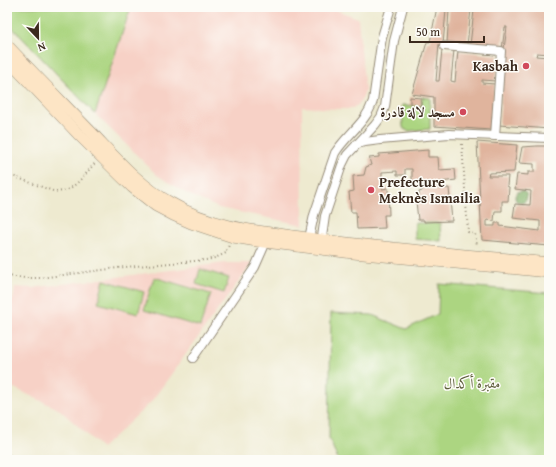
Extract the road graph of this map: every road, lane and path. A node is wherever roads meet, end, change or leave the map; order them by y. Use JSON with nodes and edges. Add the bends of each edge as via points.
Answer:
{"nodes":[{"id":1,"x":392,"y":7,"type":"edge"},
{"id":2,"x":403,"y":7,"type":"edge"},
{"id":3,"x":7,"y":45,"type":"edge"},
{"id":4,"x":444,"y":46,"type":"dead end"},
{"id":5,"x":7,"y":59,"type":"edge"},
{"id":6,"x":350,"y":134,"type":"junction"},
{"id":7,"x":461,"y":134,"type":"junction"},
{"id":8,"x":365,"y":135,"type":"junction"},
{"id":9,"x":495,"y":136,"type":"junction"},
{"id":10,"x":549,"y":138,"type":"edge"},
{"id":11,"x":380,"y":140,"type":"junction"},
{"id":12,"x":356,"y":144,"type":"junction"},
{"id":13,"x":101,"y":157,"type":"junction"},
{"id":14,"x":7,"y":174,"type":"edge"},
{"id":15,"x":233,"y":237,"type":"junction"},
{"id":16,"x":266,"y":242,"type":"junction"},
{"id":17,"x":308,"y":243,"type":"junction"},
{"id":18,"x":321,"y":244,"type":"junction"},
{"id":19,"x":479,"y":256,"type":"junction"},
{"id":20,"x":549,"y":263,"type":"edge"},
{"id":21,"x":549,"y":272,"type":"edge"},
{"id":22,"x":7,"y":276,"type":"edge"},
{"id":23,"x":193,"y":358,"type":"dead end"}],
"edges":[{"from":1,"to":6,"type":"street","via":[[382,37],[373,102],[364,120]]},
{"from":2,"to":8,"type":"street","via":[[394,41],[385,107],[375,125]]},
{"from":3,"to":17,"type":"main road","via":[[128,170],[170,203],[197,216],[235,228]]},
{"from":4,"to":9,"type":"street","via":[[501,51]]},
{"from":5,"to":13,"type":"main road"},
{"from":6,"to":8,"type":"street","via":[[359,132]]},
{"from":6,"to":12,"type":"street","via":[[349,139]]},
{"from":6,"to":17,"type":"street","via":[[332,159]]},
{"from":7,"to":9,"type":"street"},
{"from":7,"to":11,"type":"street"},
{"from":7,"to":19,"type":"path","via":[[468,232],[475,234]]},
{"from":8,"to":11,"type":"street"},
{"from":8,"to":12,"type":"street"},
{"from":9,"to":10,"type":"street"},
{"from":11,"to":12,"type":"street"},
{"from":12,"to":18,"type":"street","via":[[342,165],[326,216]]},
{"from":13,"to":14,"type":"path","via":[[74,186],[62,192]]},
{"from":13,"to":15,"type":"main road","via":[[156,206],[173,216]]},
{"from":15,"to":16,"type":"main road"},
{"from":15,"to":22,"type":"path","via":[[226,253],[206,260],[40,278]]},
{"from":16,"to":17,"type":"main road"},
{"from":16,"to":23,"type":"street","via":[[256,267]]},
{"from":17,"to":18,"type":"main road"},
{"from":18,"to":19,"type":"main road","via":[[344,243]]},
{"from":18,"to":21,"type":"main road","via":[[353,253]]},
{"from":19,"to":20,"type":"main road"}]}
